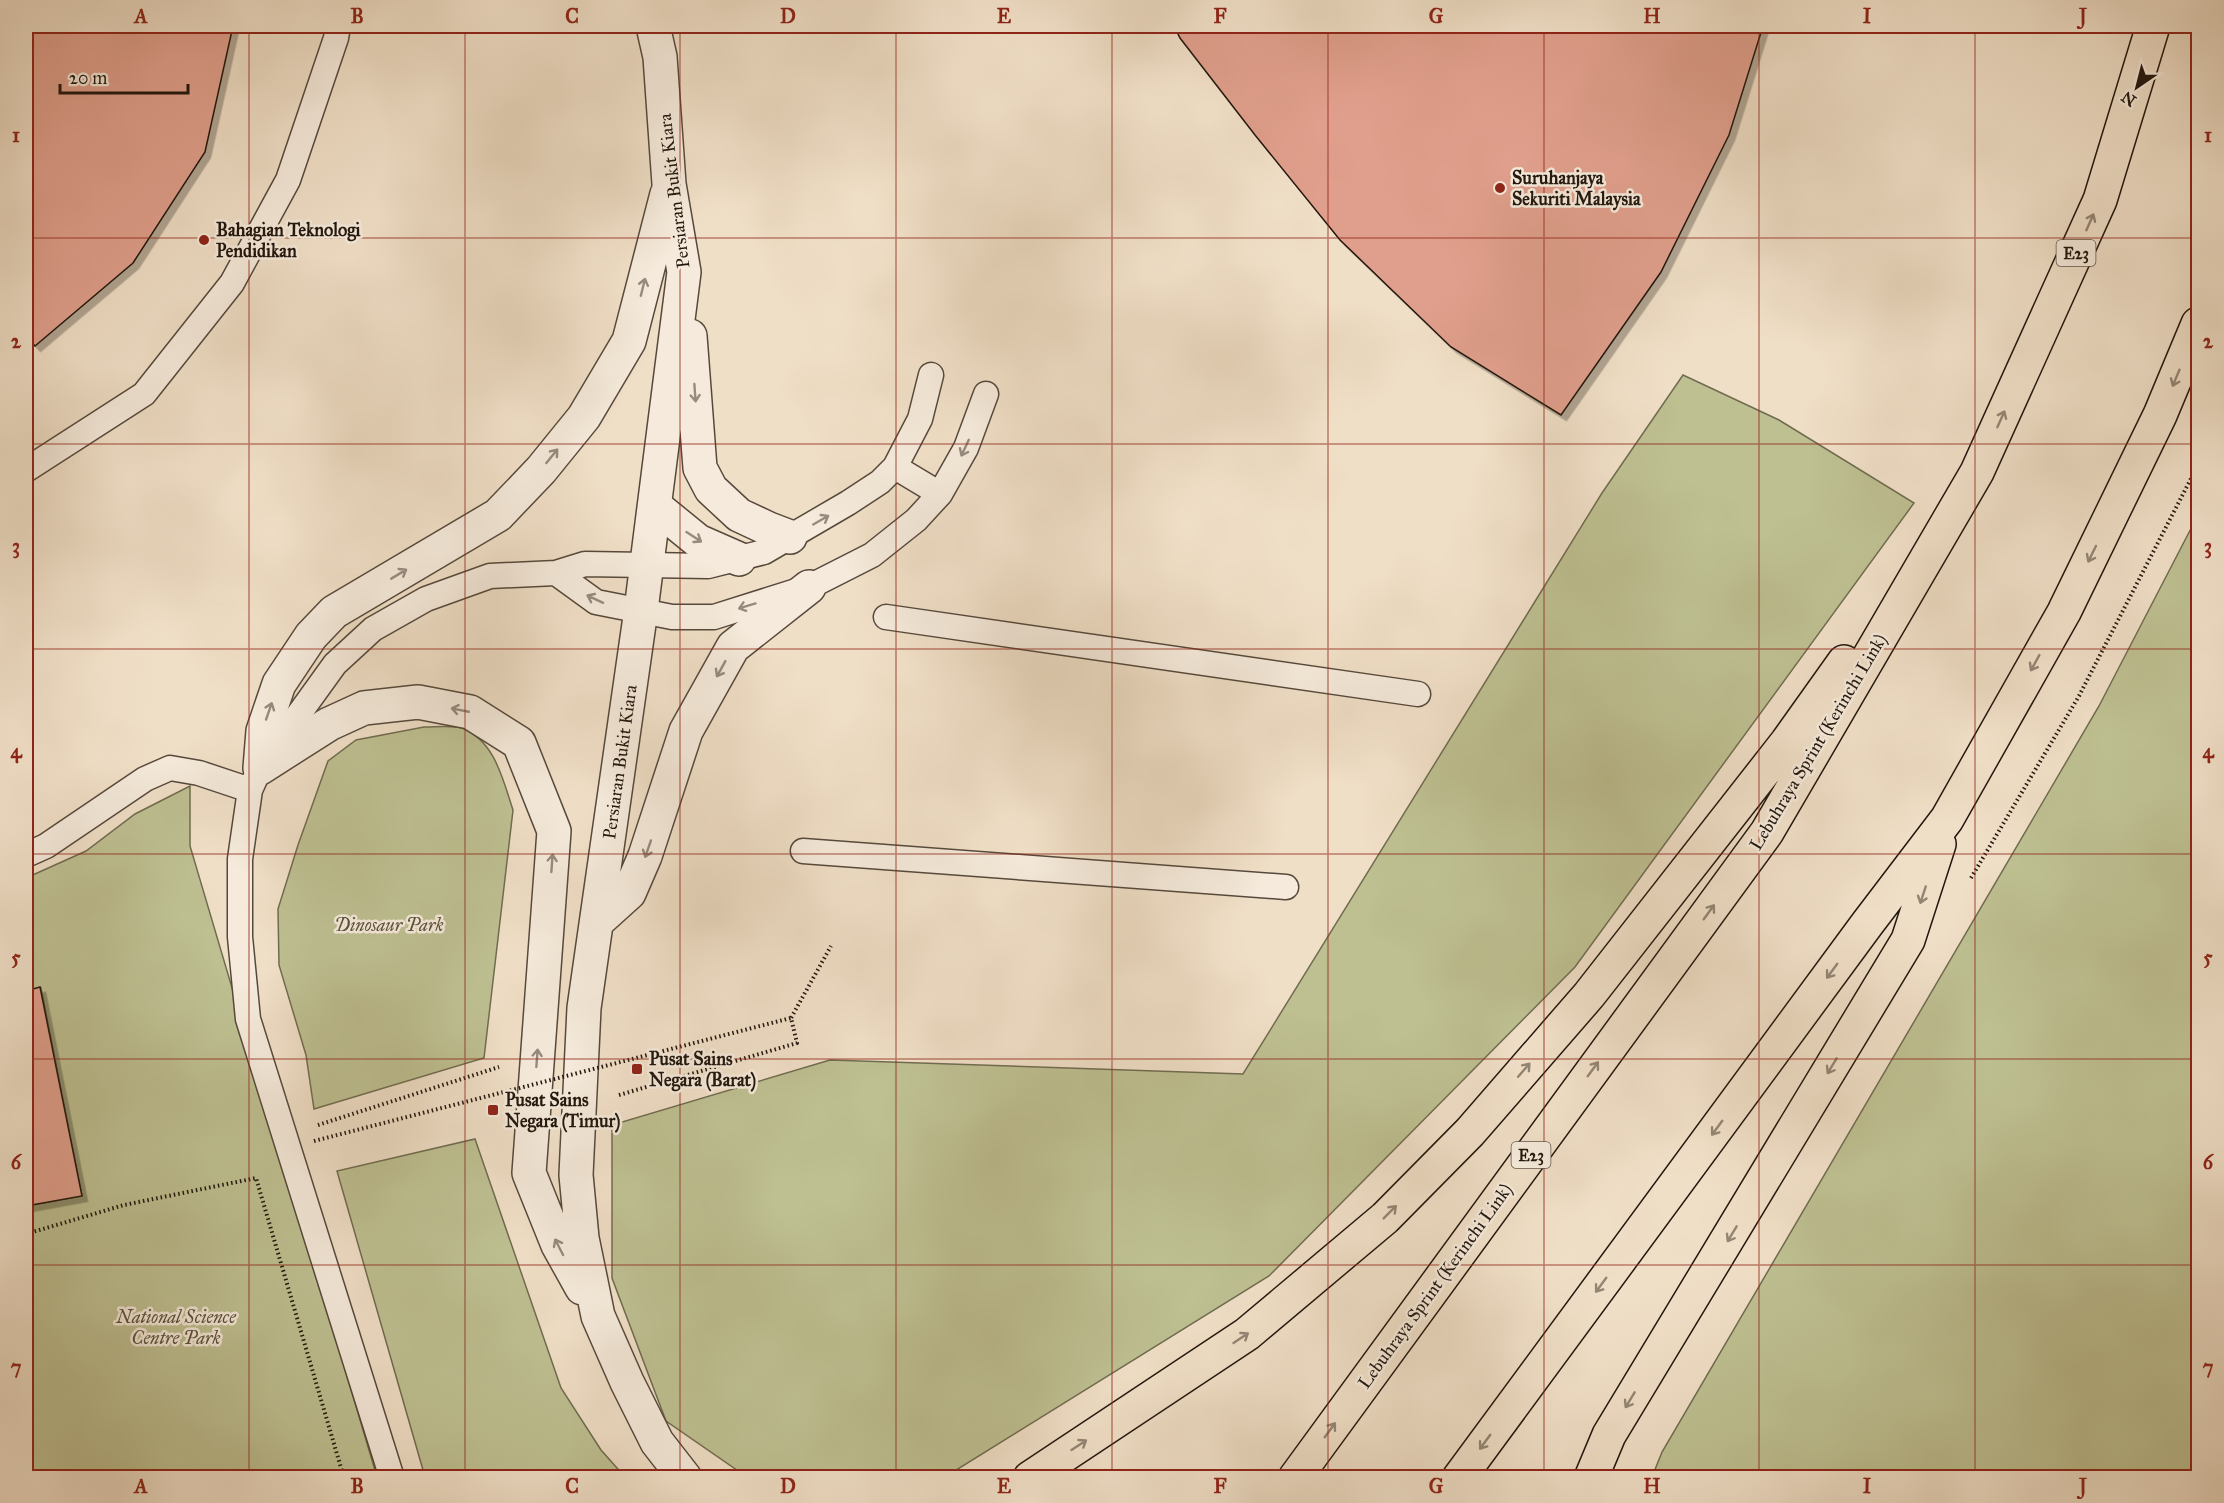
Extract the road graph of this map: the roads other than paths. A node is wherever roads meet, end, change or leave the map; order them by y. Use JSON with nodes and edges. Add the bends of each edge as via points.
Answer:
{"nodes":[{"id":1,"x":338,"y":26,"type":"edge"},
{"id":2,"x":653,"y":26,"type":"edge"},
{"id":3,"x":2153,"y":26,"type":"edge"},
{"id":4,"x":669,"y":184,"type":"junction"},
{"id":5,"x":684,"y":272,"type":"junction"},
{"id":6,"x":2199,"y":324,"type":"edge"},
{"id":7,"x":931,"y":375,"type":"dead end"},
{"id":8,"x":986,"y":394,"type":"dead end"},
{"id":9,"x":895,"y":467,"type":"junction"},
{"id":10,"x":26,"y":470,"type":"edge"},
{"id":11,"x":1977,"y":472,"type":"junction"},
{"id":12,"x":940,"y":494,"type":"junction"},
{"id":13,"x":655,"y":506,"type":"junction"},
{"id":14,"x":790,"y":537,"type":"junction"},
{"id":15,"x":740,"y":559,"type":"junction"},
{"id":16,"x":647,"y":565,"type":"junction"},
{"id":17,"x":556,"y":573,"type":"junction"},
{"id":18,"x":809,"y":587,"type":"junction"},
{"id":19,"x":641,"y":610,"type":"junction"},
{"id":20,"x":886,"y":617,"type":"dead end"},
{"id":21,"x":1418,"y":694,"type":"dead end"},
{"id":22,"x":255,"y":779,"type":"junction"},
{"id":23,"x":1947,"y":819,"type":"junction"},
{"id":24,"x":803,"y":851,"type":"dead end"},
{"id":25,"x":26,"y":855,"type":"edge"},
{"id":26,"x":1286,"y":887,"type":"dead end"},
{"id":27,"x":598,"y":921,"type":"junction"},
{"id":28,"x":598,"y":1316,"type":"junction"},
{"id":29,"x":392,"y":1478,"type":"edge"},
{"id":30,"x":685,"y":1478,"type":"edge"},
{"id":31,"x":1030,"y":1478,"type":"edge"},
{"id":32,"x":1295,"y":1478,"type":"edge"},
{"id":33,"x":1459,"y":1478,"type":"edge"},
{"id":34,"x":1591,"y":1478,"type":"edge"}],
"edges":[{"from":1,"to":10,"type":"lane","via":[[288,180],[232,283],[144,394]]},
{"from":2,"to":4,"type":"street","name":"Persiaran Bukit Kiara","via":[[660,57]]},
{"from":11,"to":3,"type":"highway","name":"Lebuhraya Sprint (Kerinchi Link)","number":"E23","one_way":true,"via":[[2100,200]]},
{"from":4,"to":5,"type":"street","name":"Persiaran Bukit Kiara"},
{"from":22,"to":4,"type":"street","one_way":true,"via":[[263,730],[279,684],[311,636],[334,612],[498,515],[584,417],[629,341]]},
{"from":5,"to":13,"type":"street","name":"Persiaran Bukit Kiara"},
{"from":5,"to":14,"type":"street","one_way":true,"via":[[700,468],[711,489],[739,515]]},
{"from":6,"to":23,"type":"highway","one_way":true,"via":[[2160,415],[2064,612]]},
{"from":7,"to":9,"type":"lane","via":[[920,419]]},
{"from":8,"to":12,"type":"lane","one_way":true,"via":[[966,448]]},
{"from":9,"to":12,"type":"lane"},
{"from":14,"to":9,"type":"lane","one_way":true,"via":[[880,482]]},
{"from":31,"to":11,"type":"highway","one_way":true,"via":[[1248,1334],[1385,1218],[1470,1132],[1589,995],[1787,742]]},
{"from":32,"to":11,"type":"highway","name":"Lebuhraya Sprint (Kerinchi Link)","number":"E23","one_way":true,"via":[[1767,832]]},
{"from":12,"to":18,"type":"lane","via":[[916,520],[872,555]]},
{"from":13,"to":15,"type":"street","one_way":true,"via":[[698,541]]},
{"from":13,"to":16,"type":"street","name":"Persiaran Bukit Kiara"},
{"from":14,"to":15,"type":"lane","via":[[764,552]]},
{"from":15,"to":16,"type":"lane","via":[[708,566]]},
{"from":16,"to":17,"type":"lane","via":[[585,564]]},
{"from":16,"to":19,"type":"street","name":"Persiaran Bukit Kiara"},
{"from":19,"to":17,"type":"lane","one_way":true,"via":[[596,602]]},
{"from":17,"to":22,"type":"lane","via":[[490,576],[426,599],[373,629],[335,664]]},
{"from":18,"to":19,"type":"lane","one_way":true,"via":[[714,617],[672,617]]},
{"from":18,"to":27,"type":"street","one_way":true,"via":[[733,647],[686,731],[629,893]]},
{"from":19,"to":27,"type":"street","name":"Persiaran Bukit Kiara"},
{"from":20,"to":21,"type":"lane"},
{"from":22,"to":25,"type":"lane","via":[[170,768],[145,779],[46,846]]},
{"from":28,"to":22,"type":"street","one_way":true,"via":[[558,1245],[529,1173],[554,831],[519,743],[470,712],[418,702],[364,708],[329,724]]},
{"from":22,"to":29,"type":"lane","via":[[240,859],[240,937],[248,1019]]},
{"from":23,"to":33,"type":"highway","one_way":true},
{"from":23,"to":34,"type":"highway","one_way":true,"via":[[1908,940],[1609,1435]]},
{"from":24,"to":26,"type":"lane"},
{"from":27,"to":28,"type":"street","name":"Persiaran Bukit Kiara","via":[[584,1008],[576,1174],[582,1238]]},
{"from":28,"to":30,"type":"street","name":"Persiaran Bukit Kiara","via":[[657,1442]]}]}
